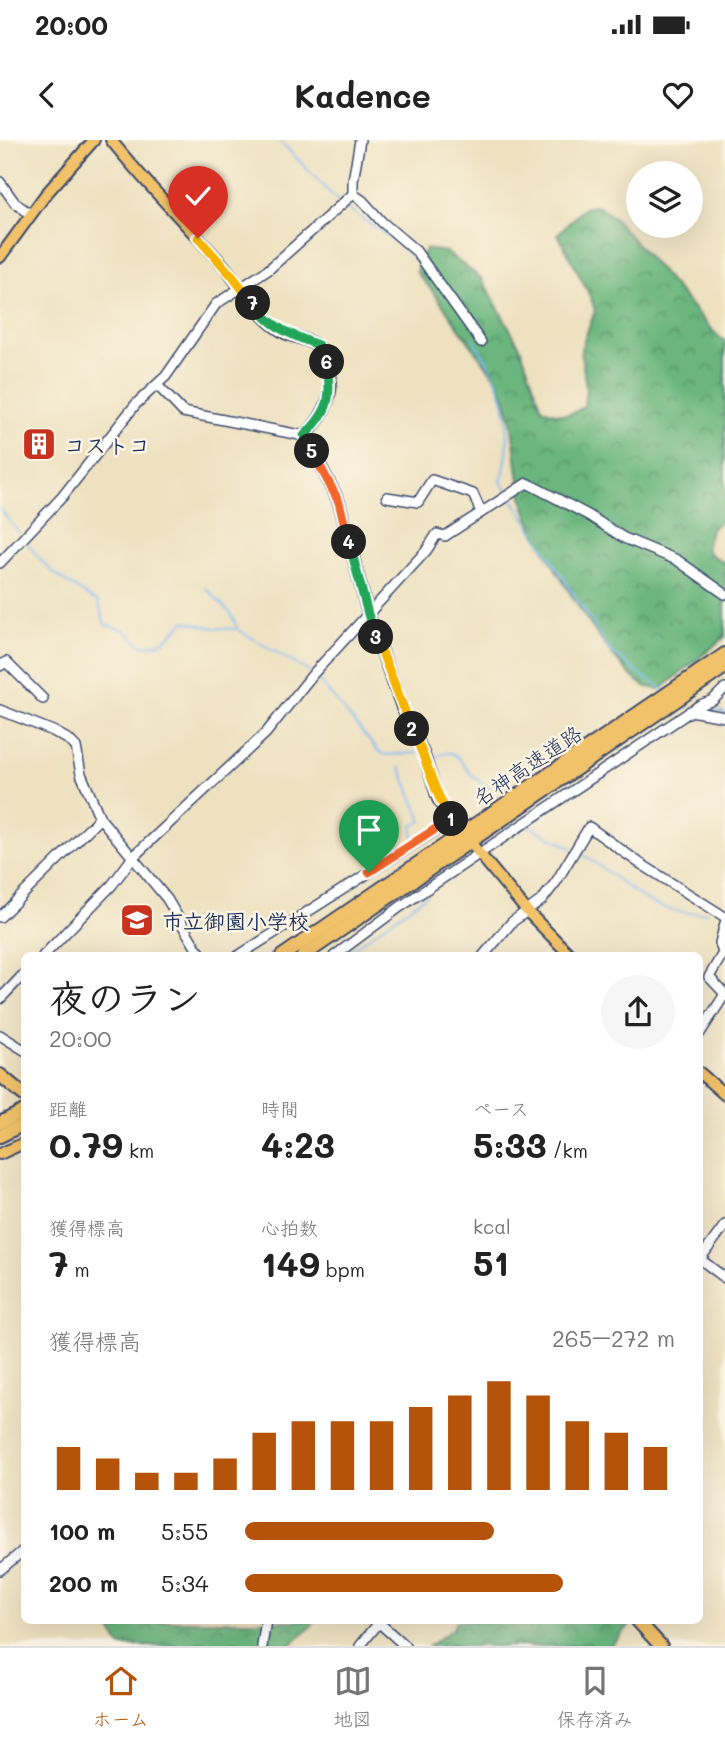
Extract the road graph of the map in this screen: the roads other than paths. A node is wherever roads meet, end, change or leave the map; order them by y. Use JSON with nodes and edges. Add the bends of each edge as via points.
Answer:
{"nodes":[{"id":1,"x":94,"y":140,"type":"edge"},
{"id":2,"x":111,"y":140,"type":"edge"},
{"id":3,"x":359,"y":141,"type":"edge"},
{"id":4,"x":0,"y":182,"type":"edge"},
{"id":5,"x":347,"y":200,"type":"junction"},
{"id":6,"x":30,"y":214,"type":"junction"},
{"id":7,"x":0,"y":257,"type":"edge"},
{"id":8,"x":242,"y":289,"type":"junction"},
{"id":9,"x":481,"y":342,"type":"dead end"},
{"id":10,"x":158,"y":385,"type":"junction"},
{"id":11,"x":304,"y":436,"type":"junction"},
{"id":12,"x":387,"y":497,"type":"dead end"},
{"id":13,"x":481,"y":512,"type":"junction"},
{"id":14,"x":0,"y":563,"type":"edge"},
{"id":15,"x":725,"y":593,"type":"edge"},
{"id":16,"x":368,"y":614,"type":"junction"},
{"id":17,"x":725,"y":654,"type":"edge"},
{"id":18,"x":0,"y":666,"type":"edge"},
{"id":19,"x":725,"y":667,"type":"edge"},
{"id":20,"x":697,"y":680,"type":"junction"},
{"id":21,"x":725,"y":688,"type":"edge"},
{"id":22,"x":43,"y":699,"type":"dead end"},
{"id":23,"x":694,"y":709,"type":"junction"},
{"id":24,"x":0,"y":710,"type":"edge"},
{"id":25,"x":725,"y":717,"type":"edge"},
{"id":26,"x":636,"y":721,"type":"junction"},
{"id":27,"x":100,"y":818,"type":"junction"},
{"id":28,"x":452,"y":820,"type":"joint"},
{"id":29,"x":477,"y":851,"type":"junction"},
{"id":30,"x":133,"y":857,"type":"junction"},
{"id":31,"x":526,"y":910,"type":"junction"},
{"id":32,"x":0,"y":917,"type":"edge"},
{"id":33,"x":725,"y":917,"type":"edge"},
{"id":34,"x":725,"y":923,"type":"edge"},
{"id":35,"x":47,"y":952,"type":"edge"},
{"id":36,"x":200,"y":952,"type":"edge"},
{"id":37,"x":244,"y":952,"type":"edge"},
{"id":38,"x":288,"y":952,"type":"edge"},
{"id":39,"x":309,"y":952,"type":"edge"},
{"id":40,"x":339,"y":952,"type":"edge"},
{"id":41,"x":486,"y":952,"type":"edge"},
{"id":42,"x":567,"y":952,"type":"edge"},
{"id":43,"x":21,"y":977,"type":"edge"},
{"id":44,"x":725,"y":994,"type":"edge"},
{"id":45,"x":0,"y":999,"type":"edge"},
{"id":46,"x":703,"y":1028,"type":"edge"},
{"id":47,"x":0,"y":1035,"type":"edge"},
{"id":48,"x":21,"y":1048,"type":"edge"},
{"id":49,"x":0,"y":1075,"type":"edge"},
{"id":50,"x":703,"y":1076,"type":"edge"},
{"id":51,"x":21,"y":1092,"type":"edge"},
{"id":52,"x":725,"y":1096,"type":"edge"},
{"id":53,"x":21,"y":1117,"type":"edge"},
{"id":54,"x":21,"y":1118,"type":"edge"},
{"id":55,"x":0,"y":1124,"type":"edge"},
{"id":56,"x":0,"y":1136,"type":"edge"},
{"id":57,"x":21,"y":1144,"type":"edge"},
{"id":58,"x":0,"y":1154,"type":"edge"},
{"id":59,"x":725,"y":1225,"type":"edge"},
{"id":60,"x":703,"y":1255,"type":"edge"},
{"id":61,"x":703,"y":1261,"type":"edge"},
{"id":62,"x":725,"y":1278,"type":"edge"},
{"id":63,"x":21,"y":1552,"type":"edge"},
{"id":64,"x":0,"y":1570,"type":"edge"},
{"id":65,"x":265,"y":1624,"type":"edge"},
{"id":66,"x":377,"y":1624,"type":"edge"},
{"id":67,"x":382,"y":1624,"type":"edge"},
{"id":68,"x":641,"y":1624,"type":"edge"},
{"id":69,"x":262,"y":1646,"type":"edge"},
{"id":70,"x":360,"y":1646,"type":"edge"},
{"id":71,"x":405,"y":1646,"type":"edge"},
{"id":72,"x":661,"y":1646,"type":"edge"}],
"edges":[{"from":1,"to":6,"type":"main road"},
{"from":2,"to":8,"type":"main road"},
{"from":3,"to":5,"type":"street"},
{"from":4,"to":6,"type":"street"},
{"from":5,"to":8,"type":"street"},
{"from":5,"to":9,"type":"street","via":[[363,201],[415,251]]},
{"from":6,"to":7,"type":"main road"},
{"from":8,"to":10,"type":"street","via":[[209,312]]},
{"from":8,"to":11,"type":"main road","via":[[282,332],[318,345],[327,358],[327,407]]},
{"from":10,"to":11,"type":"street","via":[[183,412]]},
{"from":10,"to":14,"type":"street","via":[[136,404],[62,497]]},
{"from":11,"to":16,"type":"main road","via":[[339,502]]},
{"from":12,"to":13,"type":"street","via":[[418,502],[432,480],[473,494]]},
{"from":13,"to":15,"type":"street","via":[[527,483],[624,538],[684,564]]},
{"from":13,"to":16,"type":"street","via":[[445,536],[437,534]]},
{"from":16,"to":28,"type":"main road","via":[[438,799]]},
{"from":16,"to":30,"type":"street","via":[[266,733]]},
{"from":17,"to":20,"type":"highway","name":"名神高速道路"},
{"from":18,"to":22,"type":"street","via":[[6,662]]},
{"from":19,"to":20,"type":"highway","name":"名神高速道路"},
{"from":20,"to":26,"type":"highway","name":"名神高速道路"},
{"from":21,"to":23,"type":"street","via":[[713,701]]},
{"from":23,"to":25,"type":"street"},
{"from":23,"to":29,"type":"street"},
{"from":24,"to":27,"type":"street","via":[[53,731],[76,747],[81,774]]},
{"from":26,"to":38,"type":"highway","name":"名神高速道路"},
{"from":26,"to":39,"type":"highway","name":"名神高速道路"},
{"from":27,"to":30,"type":"street"},
{"from":27,"to":32,"type":"street"},
{"from":28,"to":37,"type":"street"},
{"from":29,"to":31,"type":"main road"},
{"from":29,"to":40,"type":"street"},
{"from":30,"to":35,"type":"street"},
{"from":30,"to":36,"type":"street","via":[[167,899]]},
{"from":31,"to":33,"type":"street","via":[[542,900],[556,882],[589,827]]},
{"from":31,"to":41,"type":"street"},
{"from":31,"to":42,"type":"main road"},
{"from":34,"to":44,"type":"street","via":[[720,943],[723,953],[709,977]]},
{"from":43,"to":45,"type":"street"},
{"from":44,"to":46,"type":"street"},
{"from":47,"to":48,"type":"street"},
{"from":49,"to":51,"type":"highway"},
{"from":50,"to":52,"type":"main road"},
{"from":53,"to":55,"type":"highway"},
{"from":54,"to":56,"type":"highway"},
{"from":57,"to":58,"type":"main road"},
{"from":59,"to":60,"type":"street"},
{"from":61,"to":62,"type":"street"},
{"from":63,"to":64,"type":"street"},
{"from":65,"to":69,"type":"street"},
{"from":66,"to":70,"type":"street"},
{"from":67,"to":71,"type":"street"},
{"from":68,"to":72,"type":"highway"}]}
